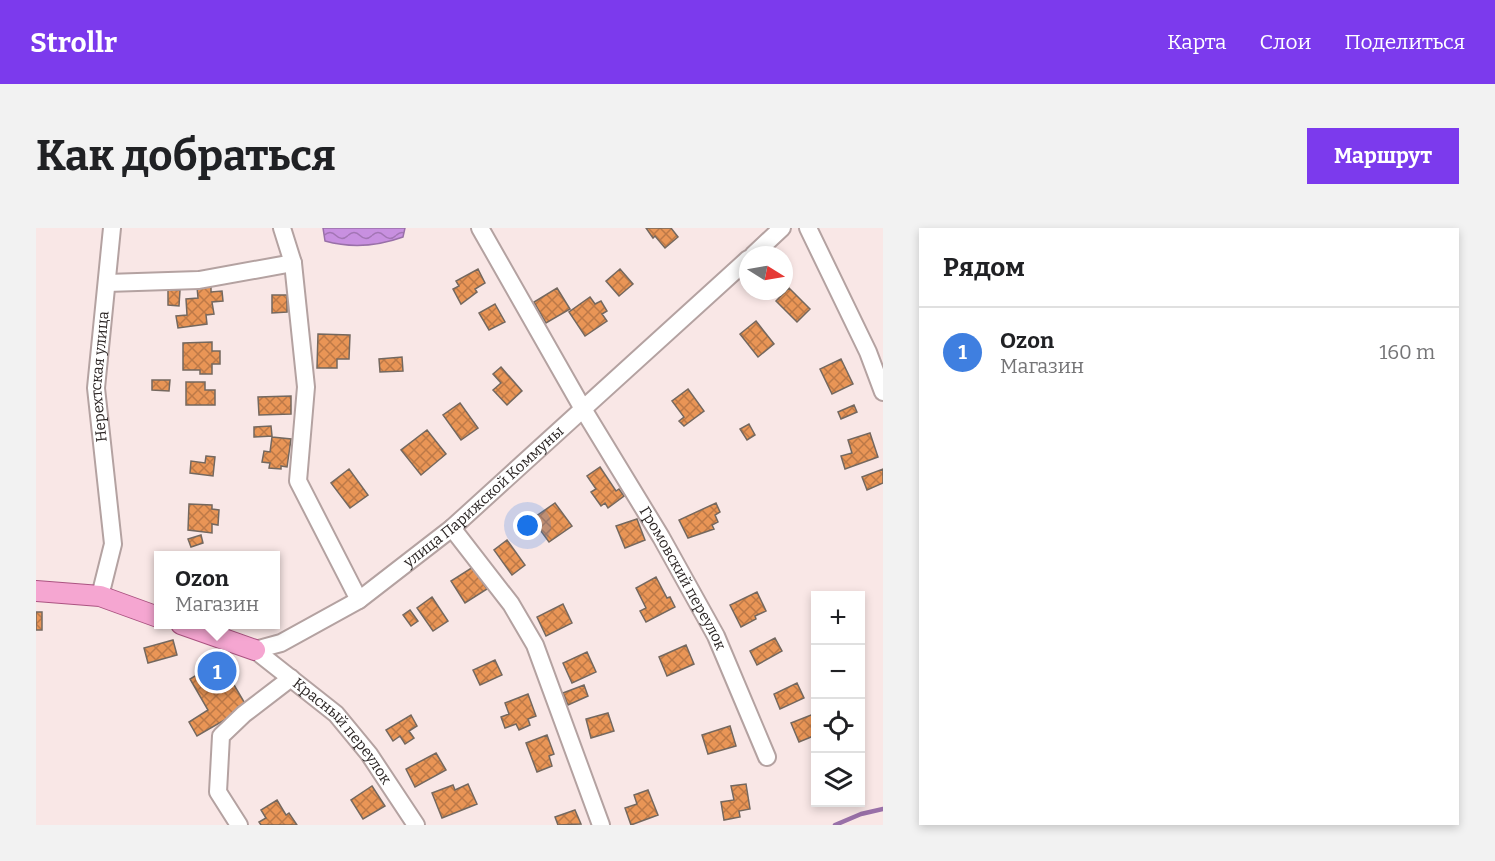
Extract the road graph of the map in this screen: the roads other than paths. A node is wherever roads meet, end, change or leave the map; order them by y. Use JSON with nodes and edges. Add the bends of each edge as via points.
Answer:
{"nodes":[{"id":1,"x":112,"y":228,"type":"edge"},
{"id":2,"x":282,"y":228,"type":"edge"},
{"id":3,"x":480,"y":228,"type":"edge"},
{"id":4,"x":782,"y":228,"type":"edge"},
{"id":5,"x":808,"y":228,"type":"edge"},
{"id":6,"x":763,"y":246,"type":"edge"},
{"id":7,"x":293,"y":263,"type":"junction"},
{"id":8,"x":739,"y":267,"type":"edge"},
{"id":9,"x":107,"y":283,"type":"junction"},
{"id":10,"x":883,"y":392,"type":"edge"},
{"id":11,"x":583,"y":409,"type":"junction"},
{"id":12,"x":452,"y":528,"type":"junction"},
{"id":13,"x":36,"y":591,"type":"edge"},
{"id":14,"x":100,"y":596,"type":"junction"},
{"id":15,"x":359,"y":600,"type":"junction"},
{"id":16,"x":154,"y":614,"type":"edge"},
{"id":17,"x":195,"y":629,"type":"edge"},
{"id":18,"x":255,"y":650,"type":"junction"},
{"id":19,"x":291,"y":678,"type":"junction"},
{"id":20,"x":767,"y":756,"type":"dead end"},
{"id":21,"x":239,"y":825,"type":"edge"},
{"id":22,"x":416,"y":825,"type":"edge"},
{"id":23,"x":601,"y":825,"type":"edge"}],
"edges":[{"from":1,"to":9,"type":"street","name":"Нерехтская улица"},
{"from":2,"to":7,"type":"street"},
{"from":3,"to":11,"type":"street","name":"Громовский переулок"},
{"from":4,"to":6,"type":"street"},
{"from":5,"to":10,"type":"street"},
{"from":7,"to":9,"type":"street","via":[[199,280]]},
{"from":7,"to":15,"type":"street","via":[[306,387],[298,481]]},
{"from":8,"to":11,"type":"street","name":"улица Парижской Коммуны"},
{"from":9,"to":14,"type":"street","name":"Нерехтская улица","via":[[96,388],[113,544]]},
{"from":11,"to":12,"type":"street","name":"улица Парижской Коммуны"},
{"from":11,"to":20,"type":"street","name":"Громовский переулок","via":[[716,636]]},
{"from":12,"to":15,"type":"street","name":"улица Парижской Коммуны"},
{"from":12,"to":23,"type":"street","via":[[511,604],[535,645]]},
{"from":13,"to":14,"type":"main road"},
{"from":14,"to":16,"type":"main road"},
{"from":15,"to":18,"type":"street","name":"улица Парижской Коммуны","via":[[281,643]]},
{"from":17,"to":18,"type":"main road"},
{"from":18,"to":19,"type":"street","name":"Красный переулок"},
{"from":19,"to":21,"type":"street","via":[[221,736],[218,792]]},
{"from":19,"to":22,"type":"street","name":"Красный переулок","via":[[336,714],[369,754]]}]}
